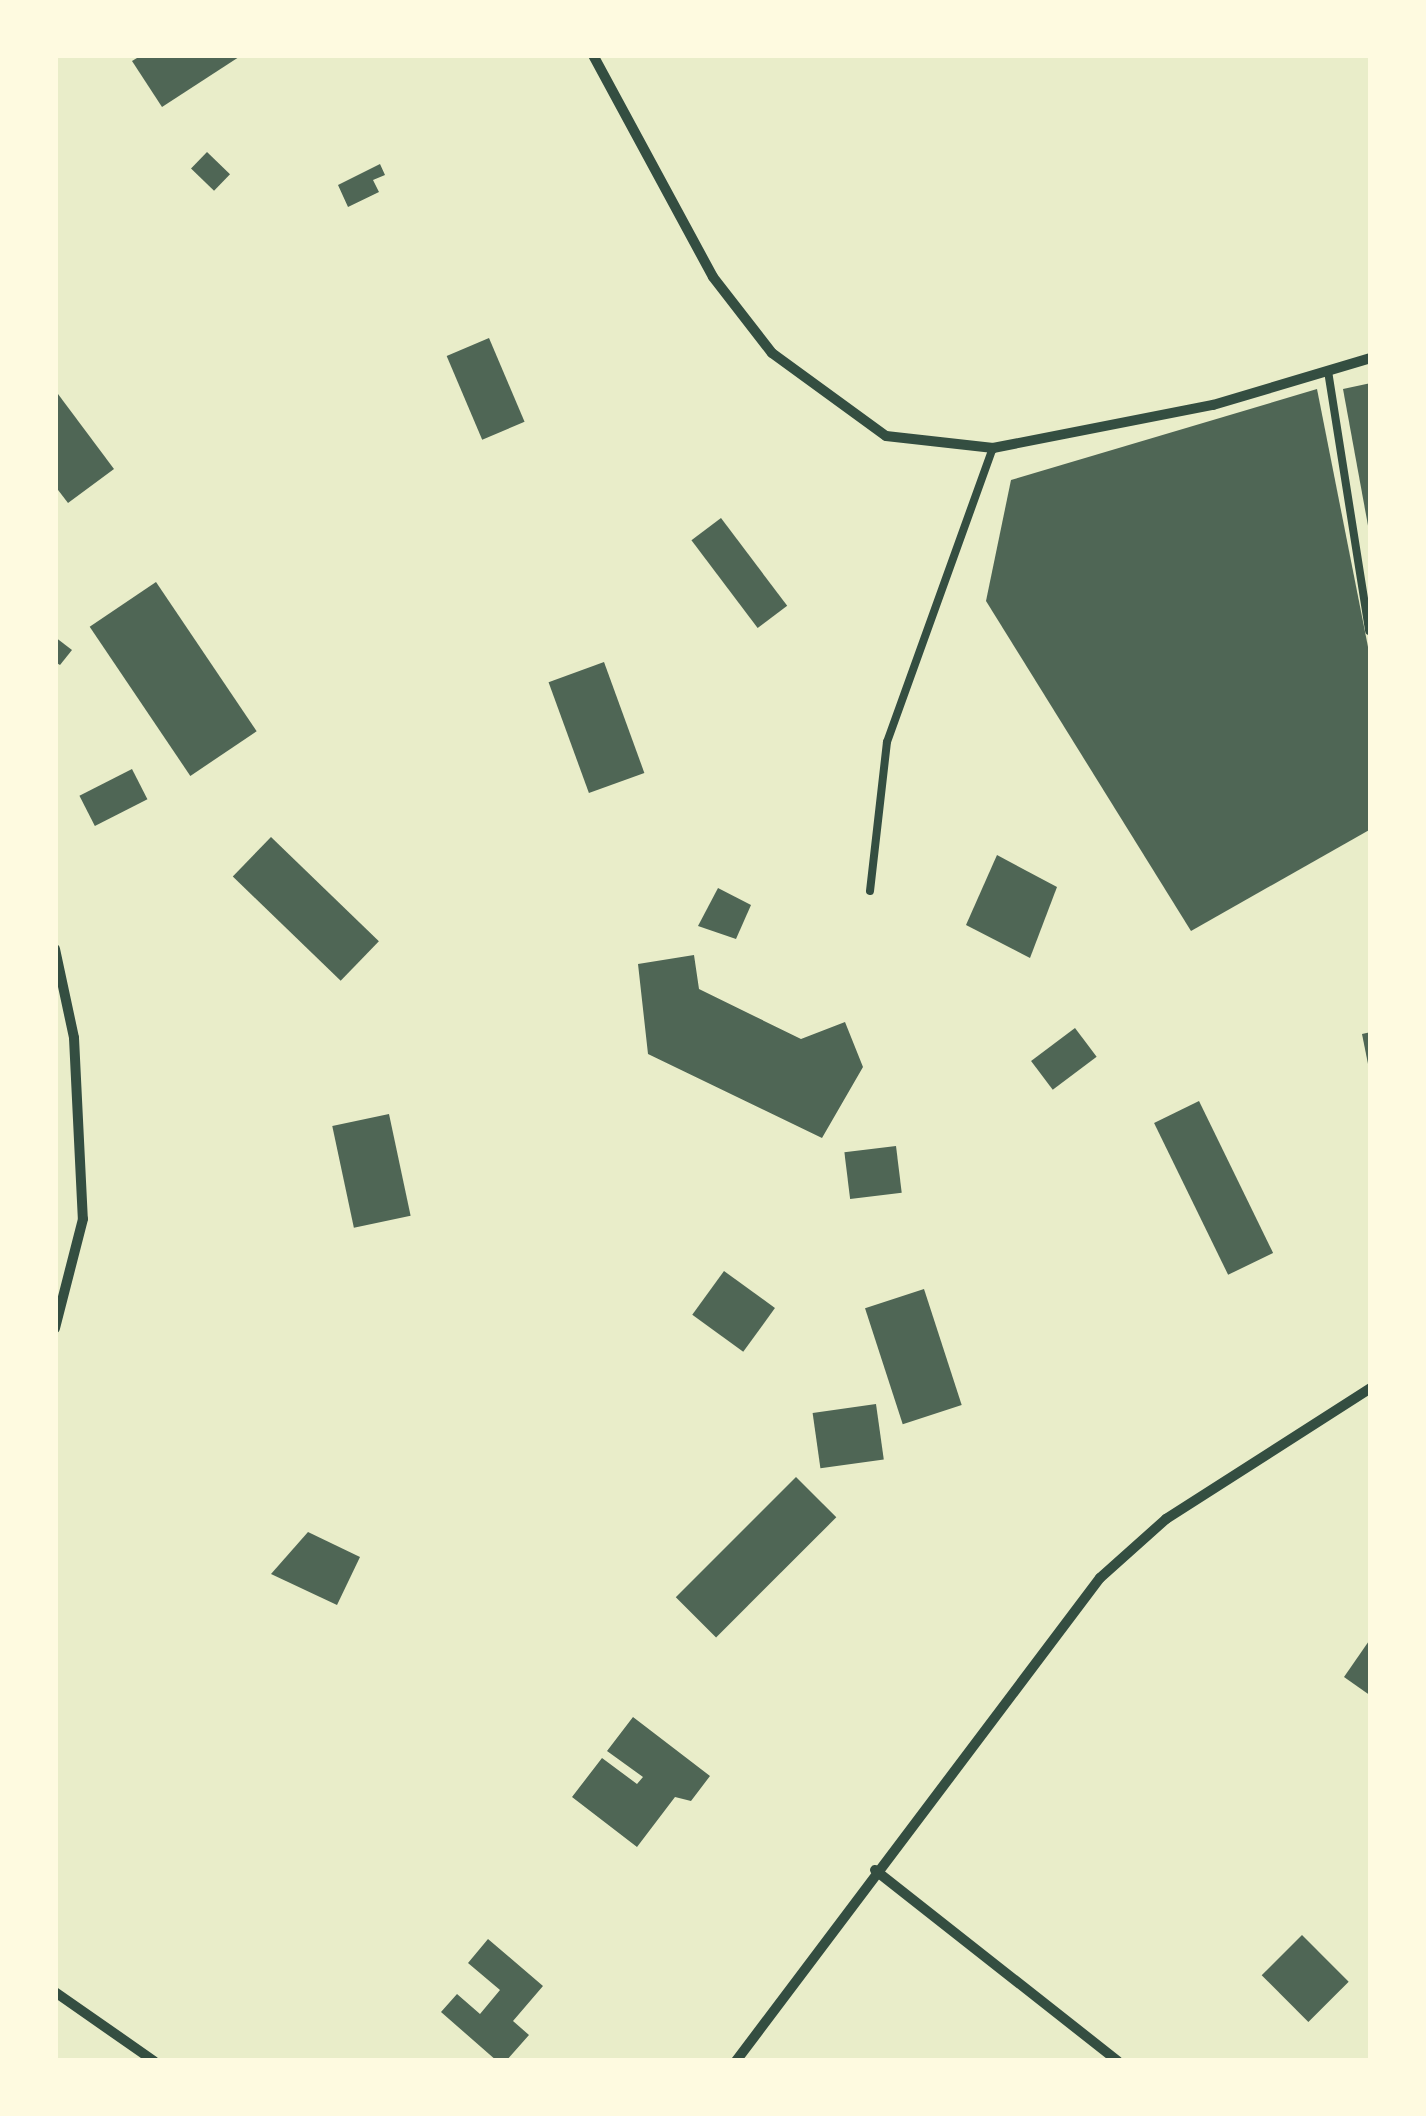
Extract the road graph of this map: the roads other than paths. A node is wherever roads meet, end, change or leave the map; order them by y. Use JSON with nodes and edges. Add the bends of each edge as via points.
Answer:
{"nodes":[{"id":1,"x":593,"y":55,"type":"edge"},
{"id":2,"x":1371,"y":358,"type":"edge"},
{"id":3,"x":1328,"y":371,"type":"junction"},
{"id":4,"x":993,"y":448,"type":"junction"},
{"id":5,"x":1369,"y":631,"type":"edge"},
{"id":6,"x":870,"y":891,"type":"dead end"},
{"id":7,"x":55,"y":948,"type":"edge"},
{"id":8,"x":55,"y":1328,"type":"edge"},
{"id":9,"x":1371,"y":1388,"type":"edge"},
{"id":10,"x":875,"y":1870,"type":"junction"},
{"id":11,"x":55,"y":1992,"type":"edge"},
{"id":12,"x":154,"y":2061,"type":"edge"},
{"id":13,"x":736,"y":2061,"type":"edge"},
{"id":14,"x":1118,"y":2061,"type":"edge"}],
"edges":[{"from":1,"to":4,"type":"street","via":[[713,277],[772,352],[886,436]]},
{"from":2,"to":3,"type":"street"},
{"from":3,"to":4,"type":"street","via":[[1213,404]]},
{"from":3,"to":5,"type":"lane"},
{"from":4,"to":6,"type":"lane","via":[[887,742]]},
{"from":7,"to":8,"type":"street","via":[[74,1038],[83,1219]]},
{"from":9,"to":10,"type":"street","via":[[1166,1519],[1100,1578]]},
{"from":10,"to":13,"type":"street"},
{"from":10,"to":14,"type":"street"},
{"from":11,"to":12,"type":"street"}]}
